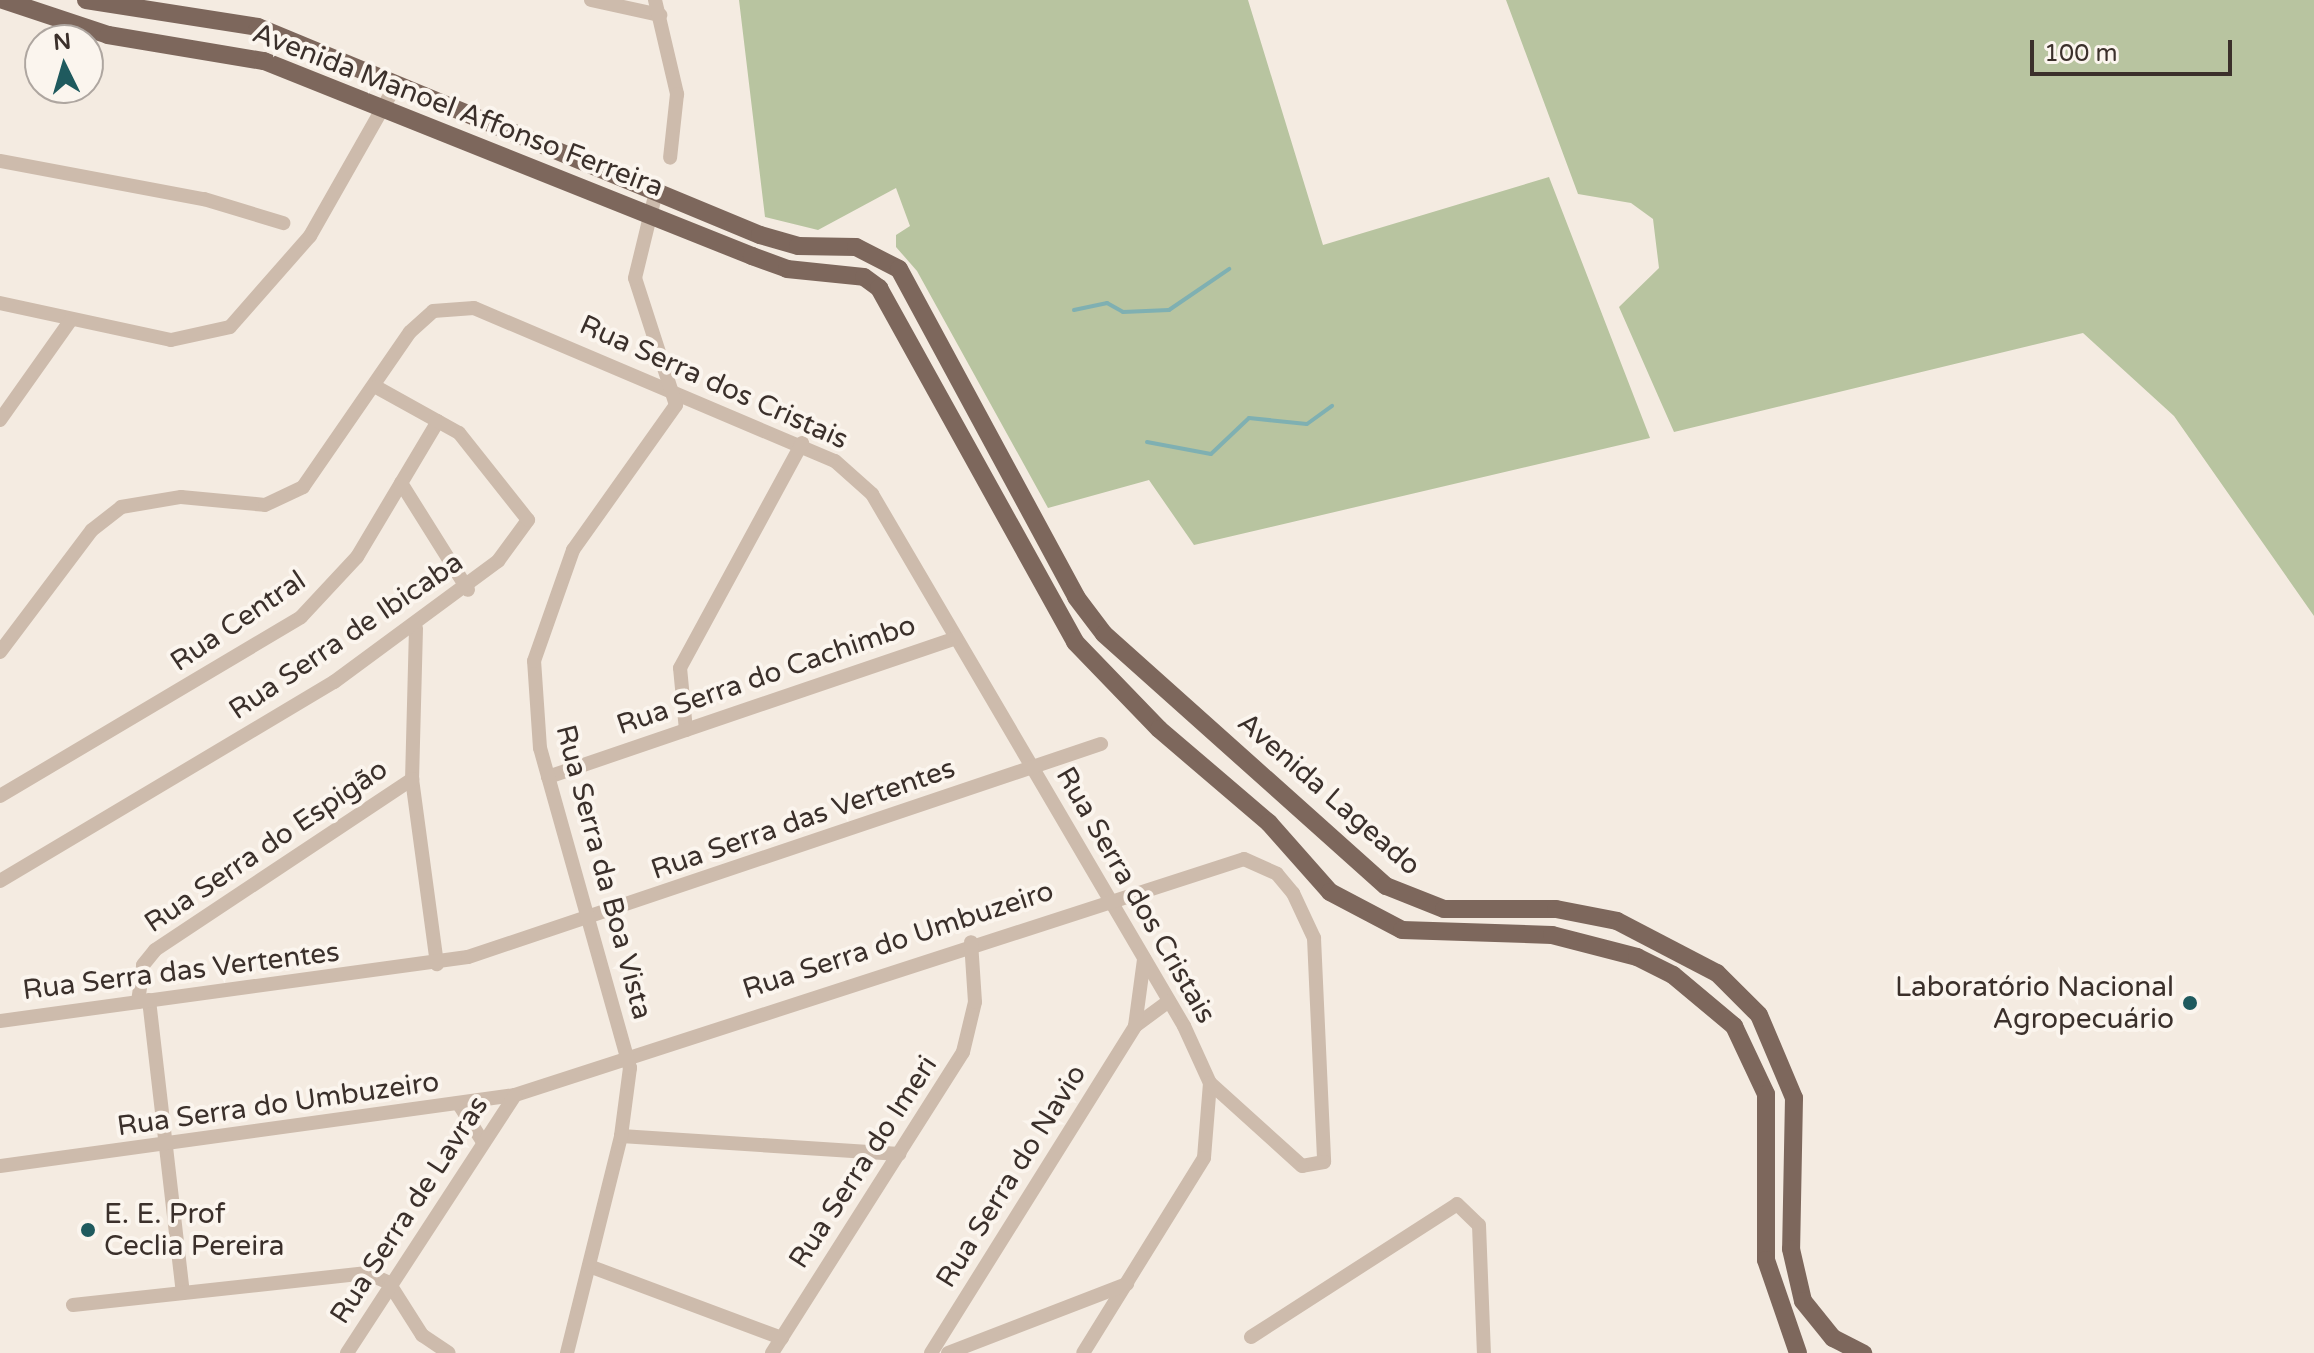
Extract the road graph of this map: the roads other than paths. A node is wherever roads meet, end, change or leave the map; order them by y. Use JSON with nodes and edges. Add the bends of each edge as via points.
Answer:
{"nodes":[{"id":1,"x":3,"y":0,"type":"edge"},
{"id":2,"x":86,"y":0,"type":"edge"},
{"id":3,"x":591,"y":0,"type":"edge"},
{"id":4,"x":655,"y":0,"type":"edge"},
{"id":5,"x":660,"y":15,"type":"junction"},
{"id":6,"x":397,"y":83,"type":"junction"},
{"id":7,"x":386,"y":110,"type":"junction"},
{"id":8,"x":670,"y":158,"type":"dead end"},
{"id":9,"x":0,"y":161,"type":"edge"},
{"id":10,"x":656,"y":192,"type":"junction"},
{"id":11,"x":647,"y":212,"type":"junction"},
{"id":12,"x":283,"y":223,"type":"dead end"},
{"id":13,"x":899,"y":269,"type":"junction"},
{"id":14,"x":879,"y":288,"type":"junction"},
{"id":15,"x":0,"y":303,"type":"edge"},
{"id":16,"x":70,"y":321,"type":"junction"},
{"id":17,"x":376,"y":387,"type":"junction"},
{"id":18,"x":677,"y":389,"type":"junction"},
{"id":19,"x":0,"y":420,"type":"edge"},
{"id":20,"x":438,"y":421,"type":"junction"},
{"id":21,"x":802,"y":443,"type":"junction"},
{"id":22,"x":401,"y":483,"type":"junction"},
{"id":23,"x":468,"y":590,"type":"junction"},
{"id":24,"x":416,"y":628,"type":"junction"},
{"id":25,"x":956,"y":638,"type":"junction"},
{"id":26,"x":0,"y":652,"type":"edge"},
{"id":27,"x":686,"y":730,"type":"junction"},
{"id":28,"x":1101,"y":744,"type":"dead end"},
{"id":29,"x":1032,"y":769,"type":"junction"},
{"id":30,"x":548,"y":777,"type":"junction"},
{"id":31,"x":412,"y":779,"type":"junction"},
{"id":32,"x":0,"y":796,"type":"edge"},
{"id":33,"x":0,"y":881,"type":"edge"},
{"id":34,"x":1107,"y":899,"type":"junction"},
{"id":35,"x":588,"y":919,"type":"junction"},
{"id":36,"x":971,"y":942,"type":"junction"},
{"id":37,"x":1144,"y":959,"type":"junction"},
{"id":38,"x":437,"y":964,"type":"junction"},
{"id":39,"x":143,"y":1001,"type":"junction"},
{"id":40,"x":1169,"y":1001,"type":"junction"},
{"id":41,"x":0,"y":1021,"type":"edge"},
{"id":42,"x":1135,"y":1026,"type":"junction"},
{"id":43,"x":629,"y":1062,"type":"junction"},
{"id":44,"x":1210,"y":1083,"type":"junction"},
{"id":45,"x":515,"y":1095,"type":"junction"},
{"id":46,"x":460,"y":1106,"type":"junction"},
{"id":47,"x":621,"y":1136,"type":"junction"},
{"id":48,"x":483,"y":1142,"type":"junction"},
{"id":49,"x":170,"y":1146,"type":"junction"},
{"id":50,"x":899,"y":1154,"type":"junction"},
{"id":51,"x":0,"y":1166,"type":"edge"},
{"id":52,"x":589,"y":1266,"type":"junction"},
{"id":53,"x":389,"y":1283,"type":"junction"},
{"id":54,"x":1127,"y":1283,"type":"junction"},
{"id":55,"x":183,"y":1293,"type":"junction"},
{"id":56,"x":73,"y":1305,"type":"dead end"},
{"id":57,"x":1251,"y":1337,"type":"dead end"},
{"id":58,"x":782,"y":1338,"type":"junction"},
{"id":59,"x":1854,"y":1351,"type":"edge"},
{"id":60,"x":347,"y":1353,"type":"edge"},
{"id":61,"x":449,"y":1353,"type":"edge"},
{"id":62,"x":567,"y":1353,"type":"edge"},
{"id":63,"x":772,"y":1353,"type":"edge"},
{"id":64,"x":931,"y":1353,"type":"edge"},
{"id":65,"x":948,"y":1353,"type":"edge"},
{"id":66,"x":1083,"y":1353,"type":"edge"},
{"id":67,"x":1484,"y":1353,"type":"edge"},
{"id":68,"x":1798,"y":1353,"type":"edge"}],
"edges":[{"from":1,"to":7,"type":"main road","name":"Avenida Manoel Affonso Ferreira","via":[[108,35],[264,61]]},
{"from":2,"to":6,"type":"main road","name":"Avenida Manoel Affonso Ferreira","via":[[258,27]]},
{"from":3,"to":5,"type":"street"},
{"from":4,"to":5,"type":"street"},
{"from":5,"to":8,"type":"street","via":[[677,94]]},
{"from":6,"to":7,"type":"street"},
{"from":6,"to":10,"type":"main road","name":"Avenida Manoel Affonso Ferreira"},
{"from":7,"to":11,"type":"main road","name":"Avenida Manoel Affonso Ferreira"},
{"from":7,"to":16,"type":"street","via":[[310,236],[230,327],[171,340]]},
{"from":9,"to":12,"type":"street","via":[[204,199]]},
{"from":10,"to":11,"type":"street"},
{"from":10,"to":13,"type":"main road","name":"Avenida Manoel Affonso Ferreira","via":[[760,235],[798,246],[856,247]]},
{"from":11,"to":14,"type":"main road","name":"Avenida Manoel Affonso Ferreira","via":[[748,254],[804,272],[856,273]]},
{"from":11,"to":18,"type":"street","via":[[635,278]]},
{"from":13,"to":14,"type":"main road"},
{"from":13,"to":59,"type":"main road","name":"Avenida Lageado","via":[[1076,597],[1104,634],[1386,886],[1444,909],[1556,909],[1617,921],[1717,973],[1759,1015],[1794,1098],[1795,1274],[1818,1323]]},
{"from":14,"to":68,"type":"main road","via":[[1075,642],[1148,719],[1269,823],[1330,892],[1402,930],[1552,935],[1637,957],[1694,990],[1734,1026],[1766,1094],[1766,1260]]},
{"from":15,"to":16,"type":"street"},
{"from":16,"to":19,"type":"street"},
{"from":17,"to":18,"type":"street","name":"Rua Serra dos Cristais","via":[[410,332],[433,311],[451,307],[474,308]]},
{"from":17,"to":20,"type":"street","name":"Rua Serra de Ibicaba"},
{"from":17,"to":26,"type":"street","name":"Rua Serra dos Cristais","via":[[326,463],[282,500],[245,506],[154,499],[108,514]]},
{"from":18,"to":21,"type":"street","name":"Rua Serra dos Cristais"},
{"from":18,"to":30,"type":"street","name":"Rua Serra da Boa Vista","via":[[674,412],[573,550],[547,609],[532,686]]},
{"from":20,"to":22,"type":"street","name":"Rua Central"},
{"from":20,"to":23,"type":"street","name":"Rua Serra de Ibicaba","via":[[481,456],[528,520]]},
{"from":21,"to":25,"type":"street","name":"Rua Serra dos Cristais","via":[[872,494]]},
{"from":21,"to":27,"type":"street","via":[[680,668]]},
{"from":22,"to":23,"type":"street"},
{"from":22,"to":32,"type":"street","name":"Rua Central","via":[[357,557],[301,617]]},
{"from":23,"to":24,"type":"street","name":"Rua Serra de Ibicaba"},
{"from":24,"to":31,"type":"street"},
{"from":24,"to":33,"type":"street","name":"Rua Serra de Ibicaba"},
{"from":25,"to":27,"type":"street","name":"Rua Serra do Cachimbo"},
{"from":25,"to":29,"type":"street","name":"Rua Serra dos Cristais"},
{"from":27,"to":30,"type":"street","name":"Rua Serra do Cachimbo"},
{"from":28,"to":29,"type":"street","name":"Rua Serra das Vertentes"},
{"from":29,"to":34,"type":"street","name":"Rua Serra dos Cristais"},
{"from":29,"to":35,"type":"street","name":"Rua Serra das Vertentes"},
{"from":30,"to":35,"type":"street","name":"Rua Serra da Boa Vista"},
{"from":31,"to":38,"type":"street"},
{"from":31,"to":39,"type":"street","name":"Rua Serra do Espigão","via":[[155,950],[143,965]]},
{"from":34,"to":36,"type":"street","name":"Rua Serra do Umbuzeiro"},
{"from":34,"to":37,"type":"street","name":"Rua Serra dos Cristais"},
{"from":34,"to":44,"type":"street","name":"Rua Serra do Umbuzeiro","via":[[1244,859],[1277,874],[1305,910],[1318,968],[1324,1162],[1302,1166]]},
{"from":35,"to":38,"type":"street","name":"Rua Serra das Vertentes"},
{"from":35,"to":43,"type":"street","name":"Rua Serra da Boa Vista"},
{"from":36,"to":43,"type":"street","name":"Rua Serra do Umbuzeiro"},
{"from":36,"to":50,"type":"street","name":"Rua Serra do Imeri","via":[[972,1027],[946,1086]]},
{"from":37,"to":40,"type":"street","name":"Rua Serra dos Cristais"},
{"from":37,"to":42,"type":"street","name":"Rua Serra do Navio"},
{"from":38,"to":39,"type":"street","name":"Rua Serra das Vertentes"},
{"from":39,"to":41,"type":"street","name":"Rua Serra das Vertentes"},
{"from":39,"to":49,"type":"street","name":"Rua Serra do Espigão"},
{"from":40,"to":42,"type":"street","name":"Rua Serra do Navio"},
{"from":40,"to":44,"type":"street","name":"Rua Serra dos Cristais"},
{"from":42,"to":64,"type":"street","name":"Rua Serra do Navio"},
{"from":43,"to":45,"type":"street","name":"Rua Serra do Umbuzeiro"},
{"from":43,"to":47,"type":"street","name":"Rua Serra da Boa Vista"},
{"from":44,"to":54,"type":"street","via":[[1204,1158]]},
{"from":45,"to":46,"type":"street","name":"Rua Serra do Umbuzeiro"},
{"from":45,"to":48,"type":"street","name":"Rua Serra de Lavras"},
{"from":46,"to":48,"type":"street"},
{"from":46,"to":49,"type":"street","name":"Rua Serra do Umbuzeiro"},
{"from":47,"to":50,"type":"street"},
{"from":47,"to":52,"type":"street","name":"Rua Serra da Boa Vista"},
{"from":48,"to":53,"type":"street","name":"Rua Serra de Lavras"},
{"from":49,"to":51,"type":"street","name":"Rua Serra do Umbuzeiro"},
{"from":49,"to":55,"type":"street","name":"Rua Serra do Espigão"},
{"from":50,"to":58,"type":"street","name":"Rua Serra do Imeri"},
{"from":52,"to":58,"type":"street"},
{"from":52,"to":62,"type":"street","name":"Rua Serra da Boa Vista"},
{"from":53,"to":55,"type":"street","via":[[354,1273]]},
{"from":53,"to":60,"type":"street","name":"Rua Serra de Lavras"},
{"from":53,"to":61,"type":"street","via":[[422,1335]]},
{"from":54,"to":65,"type":"street"},
{"from":54,"to":66,"type":"street"},
{"from":55,"to":56,"type":"street"},
{"from":57,"to":67,"type":"street","via":[[1457,1204],[1479,1225]]},
{"from":58,"to":63,"type":"street","name":"Rua Serra do Imeri"}]}
